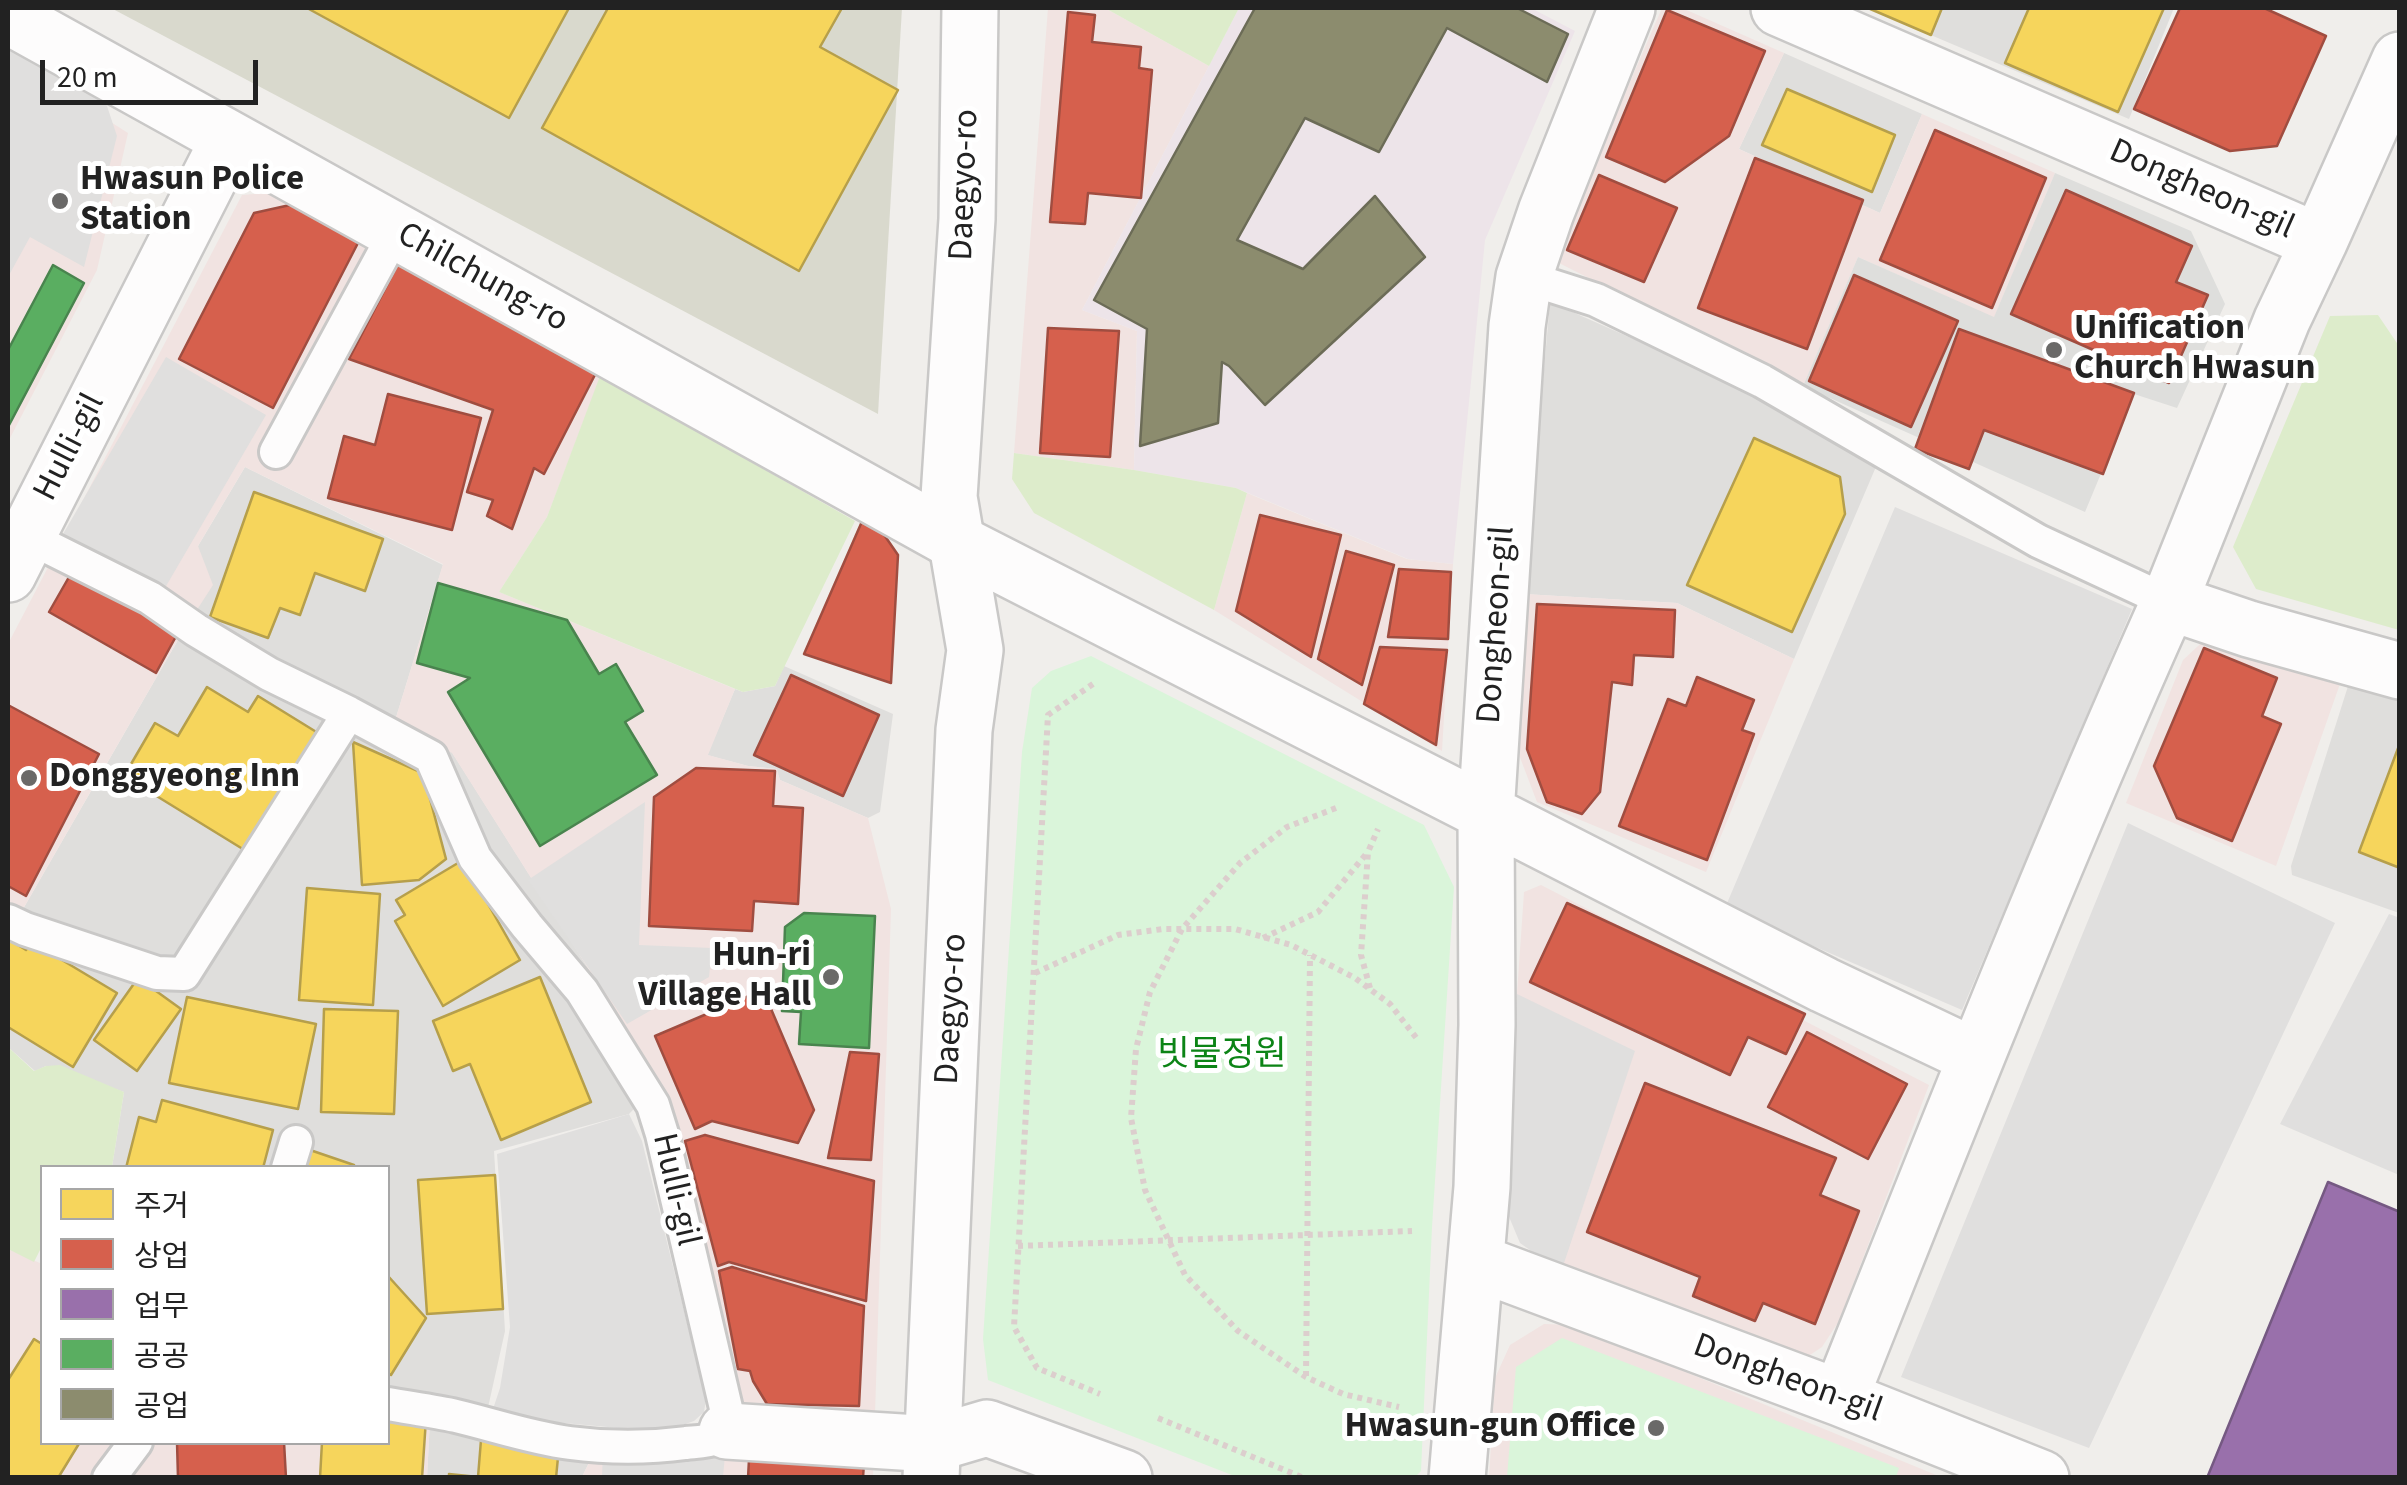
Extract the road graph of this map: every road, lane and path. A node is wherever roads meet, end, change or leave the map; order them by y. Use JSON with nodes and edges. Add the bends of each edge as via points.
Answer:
{"nodes":[{"id":1,"x":970,"y":8,"type":"edge"},
{"id":2,"x":1627,"y":8,"type":"edge"},
{"id":3,"x":1779,"y":8,"type":"edge"},
{"id":4,"x":8,"y":16,"type":"edge"},
{"id":5,"x":2400,"y":60,"type":"edge"},
{"id":6,"x":229,"y":139,"type":"junction"},
{"id":7,"x":396,"y":231,"type":"junction"},
{"id":8,"x":2319,"y":242,"type":"junction"},
{"id":9,"x":1524,"y":277,"type":"junction"},
{"id":10,"x":276,"y":452,"type":"dead end"},
{"id":11,"x":956,"y":542,"type":"junction"},
{"id":12,"x":17,"y":555,"type":"edge"},
{"id":13,"x":2169,"y":602,"type":"junction"},
{"id":14,"x":2400,"y":671,"type":"edge"},
{"id":15,"x":1096,"y":682,"type":"dead end"},
{"id":16,"x":349,"y":713,"type":"junction"},
{"id":17,"x":1324,"y":797,"type":"dead end"},
{"id":18,"x":1486,"y":814,"type":"junction"},
{"id":19,"x":1366,"y":818,"type":"dead end"},
{"id":20,"x":1379,"y":825,"type":"junction"},
{"id":21,"x":1392,"y":831,"type":"dead end"},
{"id":22,"x":1368,"y":852,"type":"junction"},
{"id":23,"x":8,"y":921,"type":"edge"},
{"id":24,"x":1182,"y":928,"type":"junction"},
{"id":25,"x":1264,"y":938,"type":"junction"},
{"id":26,"x":1310,"y":955,"type":"junction"},
{"id":27,"x":1035,"y":974,"type":"junction"},
{"id":28,"x":1370,"y":989,"type":"junction"},
{"id":29,"x":1422,"y":1046,"type":"dead end"},
{"id":30,"x":1976,"y":1058,"type":"junction"},
{"id":31,"x":1423,"y":1231,"type":"dead end"},
{"id":32,"x":1307,"y":1235,"type":"junction"},
{"id":33,"x":1169,"y":1240,"type":"junction"},
{"id":34,"x":1018,"y":1246,"type":"junction"},
{"id":35,"x":1476,"y":1262,"type":"junction"},
{"id":36,"x":1306,"y":1378,"type":"junction"},
{"id":37,"x":1108,"y":1398,"type":"dead end"},
{"id":38,"x":1840,"y":1398,"type":"junction"},
{"id":39,"x":390,"y":1404,"type":"edge"},
{"id":40,"x":1411,"y":1410,"type":"dead end"},
{"id":41,"x":1144,"y":1412,"type":"dead end"},
{"id":42,"x":727,"y":1432,"type":"junction"},
{"id":43,"x":134,"y":1445,"type":"edge"},
{"id":44,"x":932,"y":1461,"type":"edge"},
{"id":45,"x":109,"y":1478,"type":"edge"},
{"id":46,"x":1124,"y":1478,"type":"edge"},
{"id":47,"x":1304,"y":1478,"type":"edge"},
{"id":48,"x":1456,"y":1478,"type":"edge"},
{"id":49,"x":2041,"y":1478,"type":"edge"}],
"edges":[{"from":1,"to":11,"type":"street","name":"Daegyo-ro","via":[[967,219],[949,467]]},
{"from":2,"to":9,"type":"street","name":"Dongheon-gil"},
{"from":3,"to":8,"type":"street","name":"Dongheon-gil"},
{"from":4,"to":6,"type":"street","name":"Chilchung-ro"},
{"from":5,"to":8,"type":"street"},
{"from":6,"to":7,"type":"street","name":"Chilchung-ro"},
{"from":6,"to":12,"type":"street","name":"Hulli-gil"},
{"from":7,"to":10,"type":"lane"},
{"from":7,"to":11,"type":"street","name":"Chilchung-ro"},
{"from":8,"to":13,"type":"street","name":"Dongheon-gil"},
{"from":9,"to":13,"type":"lane","via":[[1596,300],[1762,381],[2038,541]]},
{"from":9,"to":18,"type":"street","name":"Dongheon-gil"},
{"from":11,"to":18,"type":"street"},
{"from":11,"to":44,"type":"street","name":"Daegyo-ro","via":[[974,650],[964,730]]},
{"from":12,"to":16,"type":"lane","name":"Hulli-gil","via":[[150,598],[269,674]]},
{"from":13,"to":14,"type":"street"},
{"from":13,"to":30,"type":"street","name":"Dongheon-gil"},
{"from":15,"to":27,"type":"path","via":[[1048,715]]},
{"from":16,"to":23,"type":"lane","via":[[184,974],[157,973]]},
{"from":16,"to":42,"type":"lane","name":"Hulli-gil","via":[[431,757],[475,858],[582,991],[653,1105]]},
{"from":17,"to":24,"type":"path","via":[[1342,806],[1287,827],[1240,863]]},
{"from":18,"to":30,"type":"street"},
{"from":18,"to":35,"type":"street","name":"Dongheon-gil","via":[[1487,1025]]},
{"from":19,"to":20,"type":"path"},
{"from":20,"to":21,"type":"path"},
{"from":20,"to":22,"type":"path"},
{"from":22,"to":25,"type":"path","via":[[1318,912]]},
{"from":22,"to":28,"type":"path","via":[[1362,955]]},
{"from":24,"to":25,"type":"path"},
{"from":24,"to":27,"type":"path","via":[[1118,935]]},
{"from":24,"to":33,"type":"path","via":[[1150,992],[1136,1049],[1131,1118],[1145,1190]]},
{"from":25,"to":26,"type":"path"},
{"from":26,"to":28,"type":"path"},
{"from":26,"to":32,"type":"path"},
{"from":27,"to":34,"type":"path"},
{"from":28,"to":29,"type":"path"},
{"from":30,"to":38,"type":"street","name":"Dongheon-gil"},
{"from":31,"to":32,"type":"path"},
{"from":32,"to":33,"type":"path"},
{"from":32,"to":36,"type":"path"},
{"from":33,"to":34,"type":"path"},
{"from":33,"to":36,"type":"path","via":[[1186,1275],[1238,1331]]},
{"from":34,"to":37,"type":"path","via":[[1014,1328],[1037,1368]]},
{"from":35,"to":38,"type":"street","name":"Dongheon-gil"},
{"from":35,"to":48,"type":"street","name":"Dongheon-gil"},
{"from":36,"to":40,"type":"path"},
{"from":38,"to":49,"type":"street","name":"Dongheon-gil"},
{"from":39,"to":42,"type":"lane","via":[[570,1443],[654,1448]]},
{"from":41,"to":47,"type":"path"},
{"from":42,"to":44,"type":"street"},
{"from":43,"to":45,"type":"lane"},
{"from":44,"to":46,"type":"street","via":[[987,1428]]}]}
